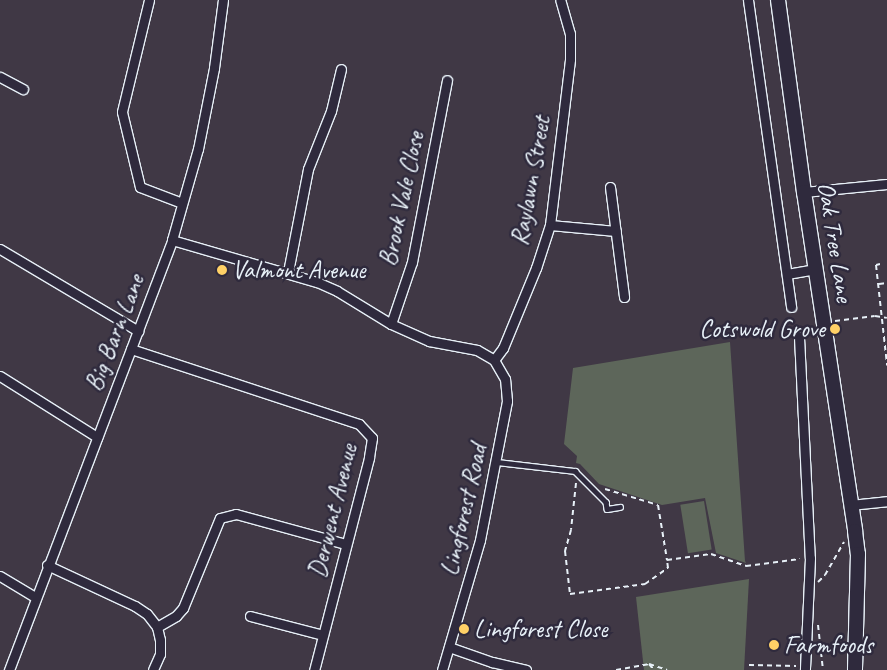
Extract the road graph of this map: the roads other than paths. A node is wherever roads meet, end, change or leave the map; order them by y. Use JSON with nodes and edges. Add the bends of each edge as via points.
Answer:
{"nodes":[{"id":1,"x":149,"y":0,"type":"edge"},
{"id":2,"x":223,"y":0,"type":"edge"},
{"id":3,"x":560,"y":0,"type":"edge"},
{"id":4,"x":748,"y":0,"type":"edge"},
{"id":5,"x":778,"y":0,"type":"edge"},
{"id":6,"x":341,"y":69,"type":"dead end"},
{"id":7,"x":0,"y":77,"type":"edge"},
{"id":8,"x":447,"y":80,"type":"dead end"},
{"id":9,"x":23,"y":89,"type":"dead end"},
{"id":10,"x":887,"y":184,"type":"edge"},
{"id":11,"x":610,"y":186,"type":"dead end"},
{"id":12,"x":804,"y":192,"type":"junction"},
{"id":13,"x":182,"y":203,"type":"junction"},
{"id":14,"x":550,"y":225,"type":"junction"},
{"id":15,"x":616,"y":231,"type":"junction"},
{"id":16,"x":172,"y":240,"type":"junction"},
{"id":17,"x":0,"y":249,"type":"edge"},
{"id":18,"x":816,"y":269,"type":"junction"},
{"id":19,"x":288,"y":272,"type":"junction"},
{"id":20,"x":786,"y":274,"type":"junction"},
{"id":21,"x":624,"y":297,"type":"dead end"},
{"id":22,"x":791,"y":307,"type":"dead end"},
{"id":23,"x":391,"y":324,"type":"junction"},
{"id":24,"x":138,"y":331,"type":"junction"},
{"id":25,"x":799,"y":337,"type":"dead end"},
{"id":26,"x":131,"y":349,"type":"junction"},
{"id":27,"x":494,"y":360,"type":"junction"},
{"id":28,"x":0,"y":376,"type":"edge"},
{"id":29,"x":97,"y":437,"type":"junction"},
{"id":30,"x":497,"y":462,"type":"junction"},
{"id":31,"x":887,"y":501,"type":"edge"},
{"id":32,"x":850,"y":505,"type":"junction"},
{"id":33,"x":620,"y":507,"type":"dead end"},
{"id":34,"x":346,"y":544,"type":"junction"},
{"id":35,"x":47,"y":565,"type":"junction"},
{"id":36,"x":0,"y":576,"type":"edge"},
{"id":37,"x":35,"y":597,"type":"junction"},
{"id":38,"x":250,"y":616,"type":"dead end"},
{"id":39,"x":157,"y":627,"type":"junction"},
{"id":40,"x":323,"y":635,"type":"junction"},
{"id":41,"x":449,"y":647,"type":"junction"},
{"id":42,"x":806,"y":668,"type":"edge"},
{"id":43,"x":9,"y":670,"type":"edge"},
{"id":44,"x":153,"y":670,"type":"edge"},
{"id":45,"x":314,"y":670,"type":"edge"},
{"id":46,"x":442,"y":670,"type":"edge"},
{"id":47,"x":526,"y":670,"type":"edge"},
{"id":48,"x":855,"y":670,"type":"edge"}],
"edges":[{"from":1,"to":13,"type":"street","via":[[122,112],[140,187]]},
{"from":2,"to":13,"type":"street","name":"Big Barn Lane","via":[[198,148]]},
{"from":3,"to":14,"type":"street","name":"Raylawn Street","via":[[570,34],[570,59]]},
{"from":4,"to":20,"type":"street","name":"Oak Tree Lane"},
{"from":5,"to":12,"type":"main road","name":"Oak Tree Lane"},
{"from":6,"to":19,"type":"street","via":[[331,111],[308,169]]},
{"from":7,"to":9,"type":"street"},
{"from":8,"to":23,"type":"street","name":"Brook Vale Close","via":[[412,262]]},
{"from":10,"to":12,"type":"street"},
{"from":11,"to":15,"type":"street"},
{"from":12,"to":18,"type":"main road","name":"Oak Tree Lane"},
{"from":13,"to":16,"type":"street","name":"Big Barn Lane"},
{"from":14,"to":15,"type":"street"},
{"from":14,"to":27,"type":"street","name":"Raylawn Street","via":[[503,348]]},
{"from":15,"to":21,"type":"street"},
{"from":16,"to":19,"type":"street"},
{"from":16,"to":24,"type":"street","name":"Big Barn Lane"},
{"from":17,"to":24,"type":"street"},
{"from":18,"to":20,"type":"street"},
{"from":18,"to":32,"type":"main road","name":"Oak Tree Lane"},
{"from":19,"to":23,"type":"street","via":[[337,291]]},
{"from":20,"to":22,"type":"street","name":"Oak Tree Lane"},
{"from":23,"to":27,"type":"street","via":[[429,341],[477,350]]},
{"from":24,"to":26,"type":"street","name":"Big Barn Lane"},
{"from":25,"to":42,"type":"street","via":[[810,558]]},
{"from":26,"to":29,"type":"street","name":"Big Barn Lane"},
{"from":26,"to":34,"type":"street","name":"Derwent Avenue","via":[[359,424],[372,438]]},
{"from":27,"to":30,"type":"street","name":"Lingforest Road","via":[[505,379],[508,401]]},
{"from":28,"to":29,"type":"street"},
{"from":29,"to":35,"type":"street","name":"Big Barn Lane"},
{"from":30,"to":33,"type":"lane","via":[[575,471],[606,502],[607,509]]},
{"from":30,"to":41,"type":"street","name":"Lingforest Road","via":[[480,540]]},
{"from":31,"to":32,"type":"street"},
{"from":32,"to":48,"type":"main road","name":"Oak Tree Lane","via":[[858,554]]},
{"from":34,"to":39,"type":"street","via":[[236,514],[220,518],[183,608]]},
{"from":34,"to":40,"type":"street","name":"Derwent Avenue"},
{"from":35,"to":37,"type":"street","name":"Big Barn Lane"},
{"from":35,"to":39,"type":"street","via":[[135,606]]},
{"from":36,"to":37,"type":"street"},
{"from":37,"to":43,"type":"street","name":"Big Barn Lane"},
{"from":38,"to":40,"type":"street"},
{"from":39,"to":44,"type":"street","via":[[160,654]]},
{"from":40,"to":45,"type":"street","name":"Derwent Avenue"},
{"from":41,"to":46,"type":"street","name":"Lingforest Road"},
{"from":41,"to":47,"type":"street"}]}
